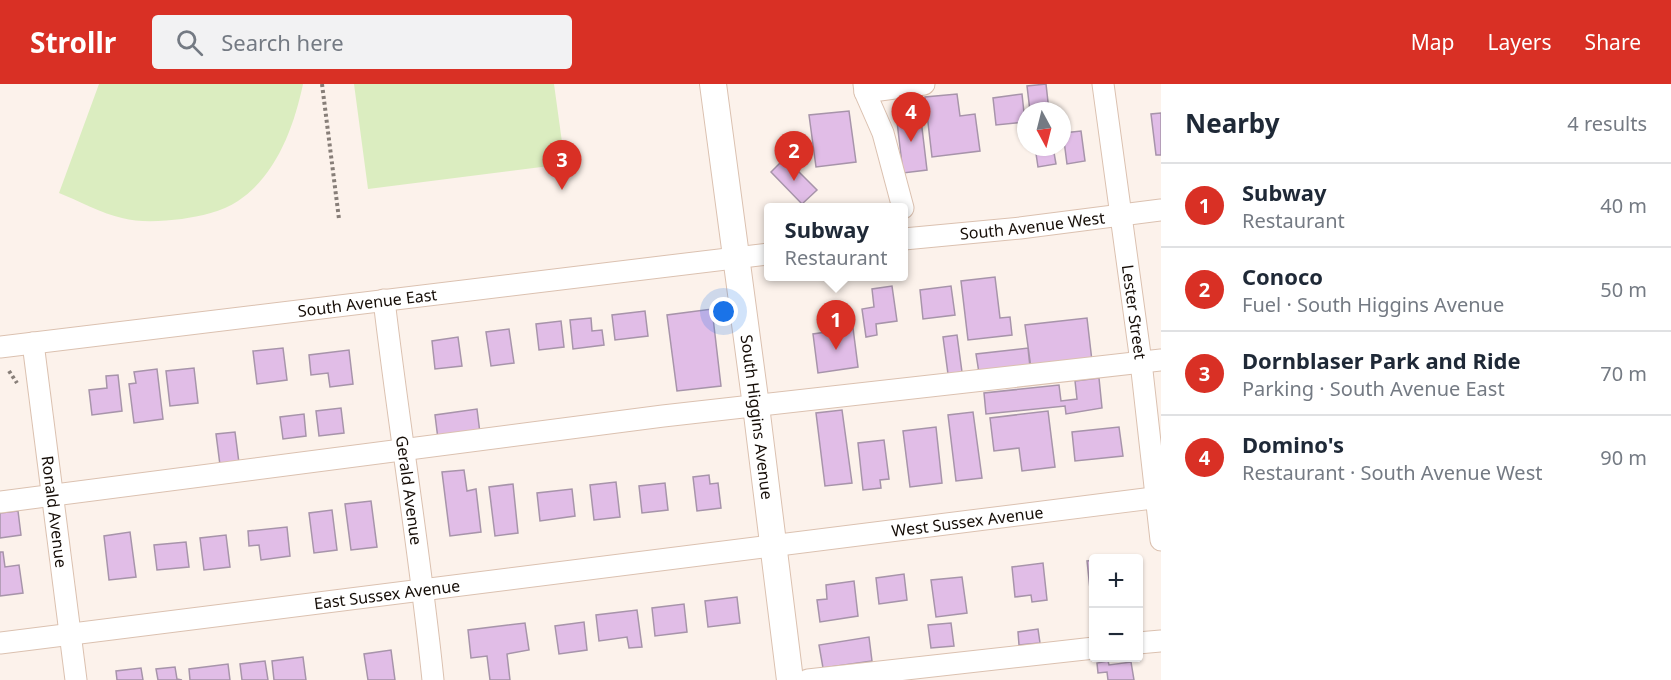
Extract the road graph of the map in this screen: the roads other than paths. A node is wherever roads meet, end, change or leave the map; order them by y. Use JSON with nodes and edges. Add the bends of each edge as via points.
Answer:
{"nodes":[{"id":1,"x":713,"y":84,"type":"edge"},
{"id":2,"x":924,"y":84,"type":"edge"},
{"id":3,"x":1103,"y":84,"type":"edge"},
{"id":4,"x":865,"y":88,"type":"edge"},
{"id":5,"x":901,"y":203,"type":"edge"},
{"id":6,"x":1161,"y":210,"type":"edge"},
{"id":7,"x":1122,"y":215,"type":"junction"},
{"id":8,"x":908,"y":238,"type":"edge"},
{"id":9,"x":764,"y":254,"type":"edge"},
{"id":10,"x":735,"y":257,"type":"junction"},
{"id":11,"x":384,"y":300,"type":"junction"},
{"id":12,"x":33,"y":343,"type":"junction"},
{"id":13,"x":0,"y":347,"type":"edge"},
{"id":14,"x":1151,"y":361,"type":"edge"},
{"id":15,"x":756,"y":406,"type":"junction"},
{"id":16,"x":403,"y":451,"type":"junction"},
{"id":17,"x":53,"y":495,"type":"junction"},
{"id":18,"x":1159,"y":497,"type":"edge"},
{"id":19,"x":0,"y":502,"type":"edge"},
{"id":20,"x":1161,"y":540,"type":"edge"},
{"id":21,"x":772,"y":545,"type":"junction"},
{"id":22,"x":424,"y":590,"type":"junction"},
{"id":23,"x":70,"y":634,"type":"junction"},
{"id":24,"x":1161,"y":640,"type":"edge"},
{"id":25,"x":1143,"y":642,"type":"edge"},
{"id":26,"x":0,"y":643,"type":"edge"},
{"id":27,"x":1089,"y":649,"type":"edge"},
{"id":28,"x":76,"y":680,"type":"edge"},
{"id":29,"x":433,"y":680,"type":"edge"},
{"id":30,"x":790,"y":680,"type":"edge"},
{"id":31,"x":808,"y":680,"type":"edge"}],
"edges":[{"from":1,"to":10,"type":"main road","name":"South Higgins Avenue"},
{"from":2,"to":4,"type":"street"},
{"from":3,"to":7,"type":"street","name":"Lester Street"},
{"from":4,"to":5,"type":"street","via":[[883,133]]},
{"from":6,"to":7,"type":"street","name":"South Avenue West"},
{"from":7,"to":8,"type":"street","name":"South Avenue West"},
{"from":7,"to":14,"type":"street","name":"Lester Street"},
{"from":9,"to":10,"type":"street"},
{"from":10,"to":11,"type":"street","name":"South Avenue East"},
{"from":10,"to":15,"type":"main road","name":"South Higgins Avenue"},
{"from":11,"to":12,"type":"street","name":"South Avenue East"},
{"from":11,"to":16,"type":"street","name":"Gerald Avenue"},
{"from":12,"to":13,"type":"street","name":"South Avenue East"},
{"from":12,"to":17,"type":"street","name":"Ronald Avenue"},
{"from":14,"to":15,"type":"street"},
{"from":14,"to":18,"type":"street","name":"Lester Street"},
{"from":15,"to":16,"type":"street"},
{"from":15,"to":21,"type":"main road","name":"South Higgins Avenue"},
{"from":16,"to":17,"type":"street"},
{"from":16,"to":22,"type":"street","name":"Gerald Avenue"},
{"from":17,"to":19,"type":"street"},
{"from":17,"to":23,"type":"street","name":"Ronald Avenue"},
{"from":18,"to":20,"type":"street","name":"Lester Street"},
{"from":18,"to":21,"type":"street","name":"West Sussex Avenue"},
{"from":21,"to":22,"type":"street","name":"East Sussex Avenue"},
{"from":21,"to":30,"type":"main road","name":"South Higgins Avenue"},
{"from":22,"to":23,"type":"street","name":"East Sussex Avenue"},
{"from":22,"to":29,"type":"street","name":"Gerald Avenue"},
{"from":23,"to":26,"type":"street","name":"East Sussex Avenue"},
{"from":23,"to":28,"type":"street","name":"Ronald Avenue"},
{"from":24,"to":25,"type":"street"},
{"from":27,"to":31,"type":"street"}]}
